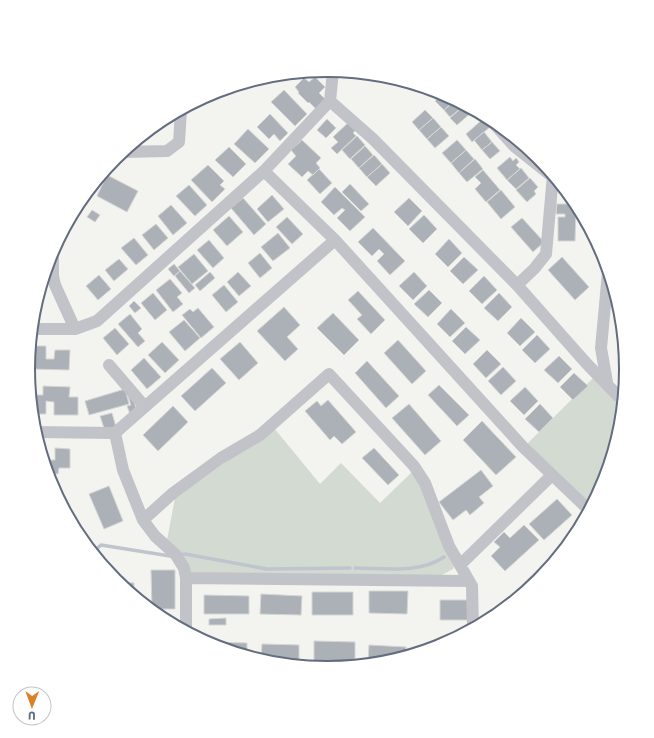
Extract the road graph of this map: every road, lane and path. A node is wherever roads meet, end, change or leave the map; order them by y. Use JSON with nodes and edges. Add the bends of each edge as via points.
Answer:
{"nodes":[{"id":1,"x":332,"y":77,"type":"edge"},
{"id":2,"x":330,"y":101,"type":"junction"},
{"id":3,"x":181,"y":116,"type":"edge"},
{"id":4,"x":508,"y":140,"type":"edge"},
{"id":5,"x":131,"y":152,"type":"edge"},
{"id":6,"x":525,"y":155,"type":"edge"},
{"id":7,"x":264,"y":171,"type":"junction"},
{"id":8,"x":552,"y":183,"type":"edge"},
{"id":9,"x":335,"y":240,"type":"junction"},
{"id":10,"x":54,"y":265,"type":"edge"},
{"id":11,"x":517,"y":285,"type":"junction"},
{"id":12,"x":607,"y":285,"type":"edge"},
{"id":13,"x":37,"y":329,"type":"edge"},
{"id":14,"x":75,"y":329,"type":"junction"},
{"id":15,"x":109,"y":365,"type":"dead end"},
{"id":16,"x":606,"y":382,"type":"junction"},
{"id":17,"x":618,"y":395,"type":"edge"},
{"id":18,"x":145,"y":407,"type":"junction"},
{"id":19,"x":42,"y":432,"type":"edge"},
{"id":20,"x":115,"y":433,"type":"junction"},
{"id":21,"x":552,"y":475,"type":"junction"},
{"id":22,"x":585,"y":506,"type":"edge"},
{"id":23,"x":143,"y":520,"type":"junction"},
{"id":24,"x":460,"y":565,"type":"junction"},
{"id":25,"x":186,"y":578,"type":"junction"},
{"id":26,"x":469,"y":581,"type":"junction"},
{"id":27,"x":473,"y":622,"type":"edge"},
{"id":28,"x":186,"y":625,"type":"edge"}],
"edges":[{"from":1,"to":2,"type":"street"},
{"from":2,"to":7,"type":"street"},
{"from":2,"to":11,"type":"street","via":[[373,138]]},
{"from":3,"to":5,"type":"street","via":[[180,138],[172,148],[167,151]]},
{"from":4,"to":6,"type":"street"},
{"from":7,"to":9,"type":"street"},
{"from":7,"to":14,"type":"street","via":[[97,321]]},
{"from":8,"to":11,"type":"street","via":[[546,254]]},
{"from":9,"to":18,"type":"street"},
{"from":9,"to":21,"type":"street","via":[[523,447]]},
{"from":10,"to":14,"type":"street","via":[[55,284]]},
{"from":11,"to":16,"type":"street"},
{"from":12,"to":16,"type":"street","via":[[601,348]]},
{"from":13,"to":14,"type":"street"},
{"from":15,"to":18,"type":"street"},
{"from":16,"to":17,"type":"street"},
{"from":18,"to":20,"type":"street"},
{"from":19,"to":20,"type":"street"},
{"from":20,"to":23,"type":"street","via":[[123,470]]},
{"from":21,"to":22,"type":"street"},
{"from":21,"to":24,"type":"street"},
{"from":23,"to":24,"type":"street","via":[[173,493],[221,458],[260,435],[329,374],[420,474],[449,546]]},
{"from":23,"to":25,"type":"street","via":[[155,536],[176,555]]},
{"from":24,"to":26,"type":"street"},
{"from":25,"to":26,"type":"street"},
{"from":25,"to":28,"type":"street"},
{"from":26,"to":27,"type":"street","via":[[473,590]]}]}
